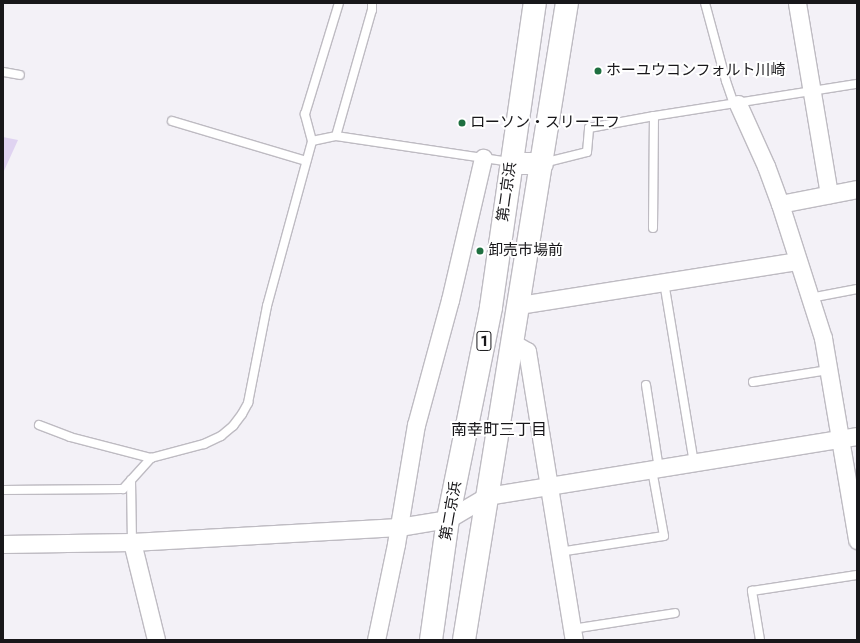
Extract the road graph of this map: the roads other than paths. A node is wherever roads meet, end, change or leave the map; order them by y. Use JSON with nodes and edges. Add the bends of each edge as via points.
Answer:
{"nodes":[{"id":1,"x":372,"y":3,"type":"edge"},
{"id":2,"x":535,"y":3,"type":"edge"},
{"id":3,"x":567,"y":3,"type":"edge"},
{"id":4,"x":705,"y":3,"type":"edge"},
{"id":5,"x":797,"y":3,"type":"edge"},
{"id":6,"x":339,"y":4,"type":"edge"},
{"id":7,"x":3,"y":72,"type":"edge"},
{"id":8,"x":20,"y":75,"type":"dead end"},
{"id":9,"x":857,"y":84,"type":"edge"},
{"id":10,"x":812,"y":92,"type":"junction"},
{"id":11,"x":736,"y":104,"type":"junction"},
{"id":12,"x":654,"y":116,"type":"junction"},
{"id":13,"x":172,"y":120,"type":"dead end"},
{"id":14,"x":336,"y":136,"type":"junction"},
{"id":15,"x":312,"y":141,"type":"junction"},
{"id":16,"x":484,"y":158,"type":"junction"},
{"id":17,"x":306,"y":161,"type":"junction"},
{"id":18,"x":511,"y":162,"type":"junction"},
{"id":19,"x":542,"y":163,"type":"junction"},
{"id":20,"x":857,"y":189,"type":"edge"},
{"id":21,"x":829,"y":194,"type":"junction"},
{"id":22,"x":780,"y":204,"type":"junction"},
{"id":23,"x":653,"y":228,"type":"dead end"},
{"id":24,"x":798,"y":261,"type":"junction"},
{"id":25,"x":664,"y":282,"type":"junction"},
{"id":26,"x":857,"y":289,"type":"edge"},
{"id":27,"x":810,"y":298,"type":"junction"},
{"id":28,"x":520,"y":305,"type":"junction"},
{"id":29,"x":513,"y":343,"type":"junction"},
{"id":30,"x":828,"y":370,"type":"junction"},
{"id":31,"x":753,"y":382,"type":"dead end"},
{"id":32,"x":646,"y":385,"type":"dead end"},
{"id":33,"x":39,"y":426,"type":"dead end"},
{"id":34,"x":857,"y":436,"type":"edge"},
{"id":35,"x":839,"y":439,"type":"junction"},
{"id":36,"x":151,"y":458,"type":"junction"},
{"id":37,"x":694,"y":463,"type":"junction"},
{"id":38,"x":656,"y":469,"type":"junction"},
{"id":39,"x":131,"y":480,"type":"junction"},
{"id":40,"x":547,"y":486,"type":"junction"},
{"id":41,"x":3,"y":490,"type":"edge"},
{"id":42,"x":487,"y":496,"type":"junction"},
{"id":43,"x":854,"y":512,"type":"edge"},
{"id":44,"x":448,"y":519,"type":"junction"},
{"id":45,"x":399,"y":527,"type":"junction"},
{"id":46,"x":857,"y":540,"type":"edge"},
{"id":47,"x":132,"y":542,"type":"junction"},
{"id":48,"x":3,"y":544,"type":"edge"},
{"id":49,"x":559,"y":552,"type":"junction"},
{"id":50,"x":857,"y":575,"type":"edge"},
{"id":51,"x":675,"y":613,"type":"dead end"},
{"id":52,"x":573,"y":634,"type":"edge"},
{"id":53,"x":156,"y":640,"type":"edge"},
{"id":54,"x":376,"y":640,"type":"edge"},
{"id":55,"x":431,"y":640,"type":"edge"},
{"id":56,"x":464,"y":640,"type":"edge"},
{"id":57,"x":760,"y":640,"type":"edge"}],
"edges":[{"from":1,"to":14,"type":"lane"},
{"from":2,"to":18,"type":"highway","name":"第二京浜","number":"1"},
{"from":3,"to":19,"type":"highway","name":"第二京浜","number":"1"},
{"from":4,"to":11,"type":"lane","via":[[726,81]]},
{"from":5,"to":10,"type":"street"},
{"from":6,"to":15,"type":"lane","via":[[306,114]]},
{"from":7,"to":8,"type":"lane"},
{"from":9,"to":10,"type":"lane"},
{"from":10,"to":11,"type":"lane"},
{"from":10,"to":21,"type":"street"},
{"from":11,"to":12,"type":"lane"},
{"from":11,"to":22,"type":"street","via":[[766,166]]},
{"from":12,"to":19,"type":"lane","via":[[589,128],[587,152]]},
{"from":12,"to":23,"type":"lane"},
{"from":13,"to":17,"type":"lane"},
{"from":14,"to":15,"type":"lane"},
{"from":14,"to":16,"type":"lane"},
{"from":15,"to":17,"type":"lane"},
{"from":16,"to":18,"type":"lane"},
{"from":16,"to":45,"type":"street","via":[[450,300],[416,425]]},
{"from":17,"to":36,"type":"lane","via":[[267,306],[248,403],[233,426],[221,436],[204,444]]},
{"from":18,"to":19,"type":"street"},
{"from":18,"to":44,"type":"highway","name":"第二京浜","number":"1","via":[[491,307]]},
{"from":19,"to":28,"type":"highway","name":"第二京浜","number":"1"},
{"from":20,"to":21,"type":"street"},
{"from":21,"to":22,"type":"street"},
{"from":22,"to":24,"type":"street"},
{"from":24,"to":25,"type":"street"},
{"from":24,"to":27,"type":"street"},
{"from":25,"to":28,"type":"street"},
{"from":25,"to":37,"type":"lane"},
{"from":26,"to":27,"type":"lane"},
{"from":27,"to":30,"type":"street","via":[[823,338]]},
{"from":28,"to":29,"type":"highway","name":"第二京浜","number":"1"},
{"from":29,"to":40,"type":"street","via":[[527,351]]},
{"from":29,"to":42,"type":"highway","name":"第二京浜","number":"1"},
{"from":30,"to":31,"type":"lane"},
{"from":30,"to":35,"type":"street"},
{"from":32,"to":38,"type":"lane"},
{"from":33,"to":36,"type":"lane","via":[[70,437]]},
{"from":34,"to":35,"type":"street"},
{"from":35,"to":37,"type":"street"},
{"from":35,"to":43,"type":"street"},
{"from":36,"to":39,"type":"lane"},
{"from":37,"to":38,"type":"street"},
{"from":38,"to":40,"type":"street"},
{"from":38,"to":49,"type":"lane","via":[[664,536]]},
{"from":39,"to":41,"type":"lane","via":[[123,489]]},
{"from":39,"to":47,"type":"lane"},
{"from":40,"to":42,"type":"street"},
{"from":40,"to":49,"type":"street"},
{"from":42,"to":44,"type":"street"},
{"from":42,"to":56,"type":"highway","name":"第二京浜","number":"1"},
{"from":43,"to":46,"type":"street"},
{"from":44,"to":45,"type":"street"},
{"from":44,"to":55,"type":"highway","name":"第二京浜","number":"1"},
{"from":45,"to":47,"type":"street"},
{"from":45,"to":54,"type":"street"},
{"from":47,"to":48,"type":"street"},
{"from":47,"to":53,"type":"street"},
{"from":49,"to":52,"type":"street"},
{"from":50,"to":57,"type":"lane","via":[[752,591]]},
{"from":51,"to":52,"type":"lane"}]}
